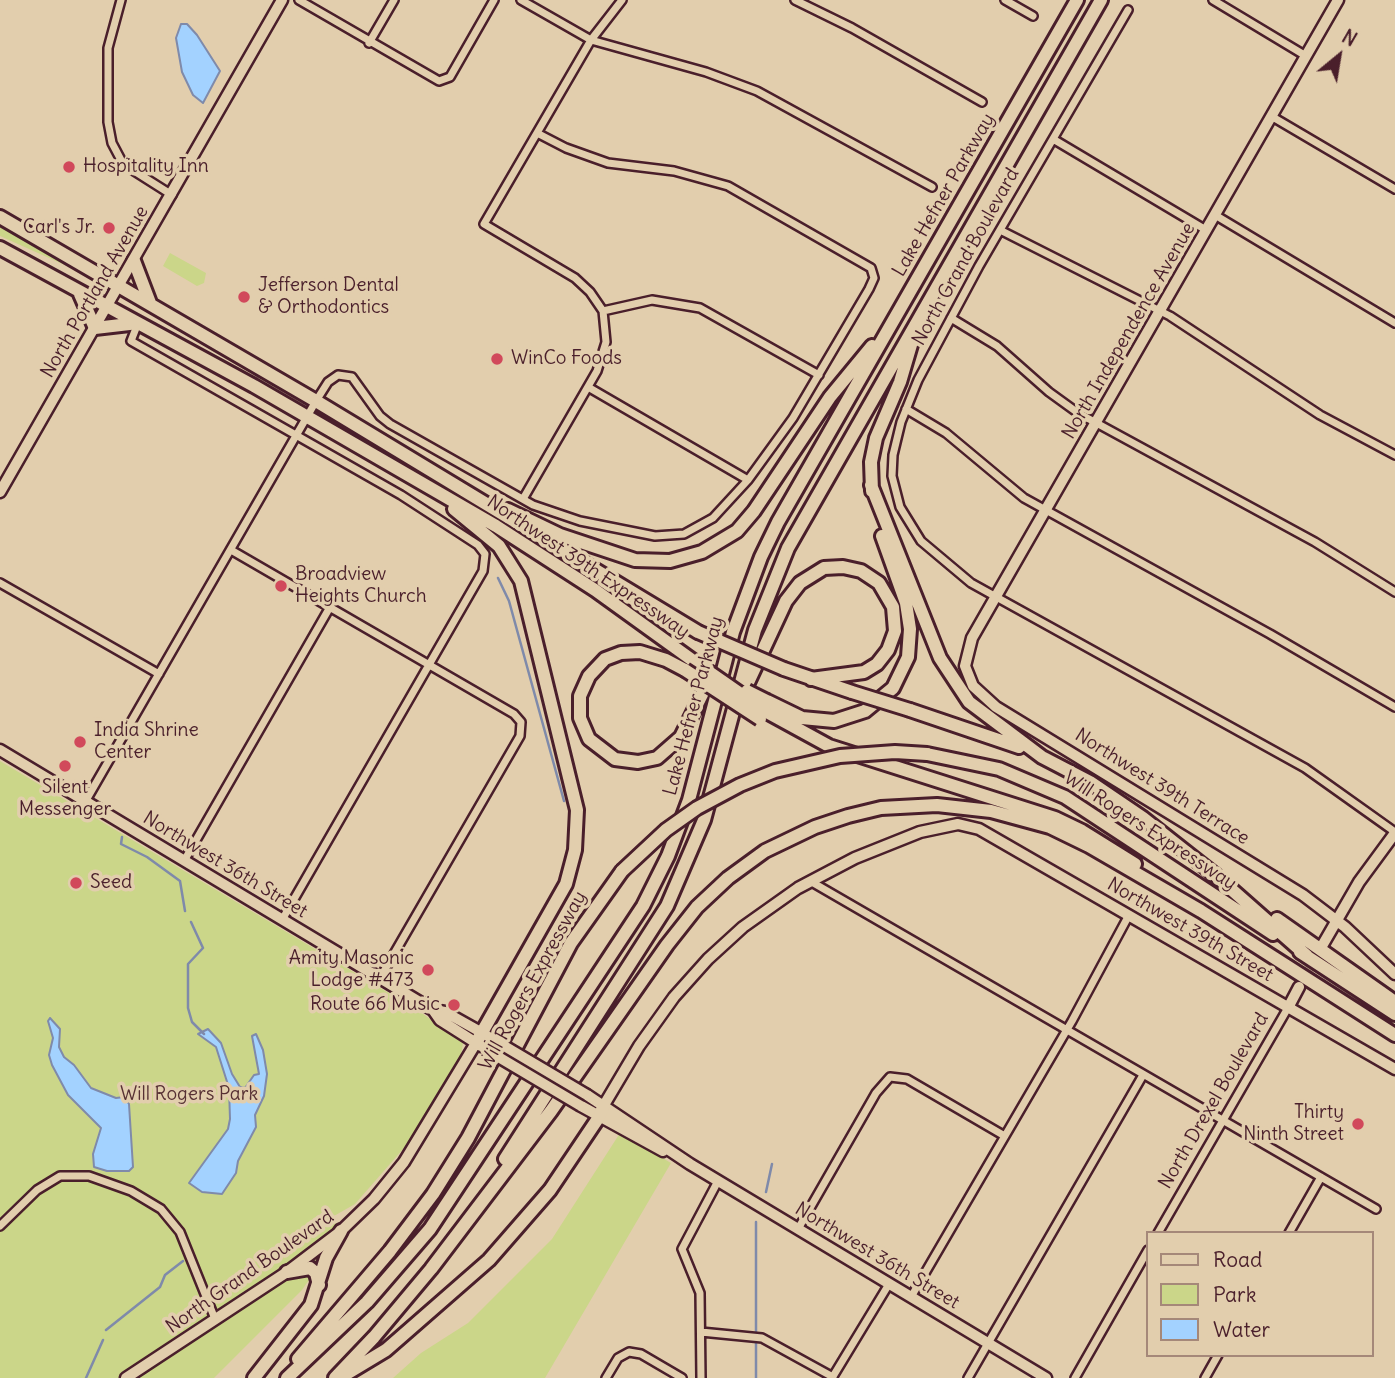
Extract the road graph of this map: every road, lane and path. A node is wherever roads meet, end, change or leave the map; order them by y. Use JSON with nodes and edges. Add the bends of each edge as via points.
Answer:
{"nodes":[{"id":1,"x":121,"y":0,"type":"edge"},
{"id":2,"x":282,"y":0,"type":"edge"},
{"id":3,"x":299,"y":0,"type":"edge"},
{"id":4,"x":394,"y":0,"type":"edge"},
{"id":5,"x":494,"y":0,"type":"edge"},
{"id":6,"x":521,"y":0,"type":"edge"},
{"id":7,"x":622,"y":0,"type":"edge"},
{"id":8,"x":795,"y":0,"type":"edge"},
{"id":9,"x":1005,"y":0,"type":"edge"},
{"id":10,"x":1077,"y":0,"type":"edge"},
{"id":11,"x":1101,"y":0,"type":"edge"},
{"id":12,"x":1213,"y":0,"type":"edge"},
{"id":13,"x":1338,"y":0,"type":"edge"},
{"id":14,"x":1129,"y":10,"type":"dead end"},
{"id":15,"x":1033,"y":16,"type":"dead end"},
{"id":16,"x":591,"y":40,"type":"junction"},
{"id":17,"x":369,"y":43,"type":"junction"},
{"id":18,"x":1306,"y":55,"type":"junction"},
{"id":19,"x":982,"y":102,"type":"dead end"},
{"id":20,"x":1271,"y":116,"type":"junction"},
{"id":21,"x":537,"y":133,"type":"junction"},
{"id":22,"x":1053,"y":139,"type":"junction"},
{"id":23,"x":932,"y":187,"type":"dead end"},
{"id":24,"x":1395,"y":190,"type":"edge"},
{"id":25,"x":172,"y":195,"type":"junction"},
{"id":26,"x":1215,"y":215,"type":"junction"},
{"id":27,"x":0,"y":217,"type":"edge"},
{"id":28,"x":1000,"y":230,"type":"junction"},
{"id":29,"x":1206,"y":230,"type":"junction"},
{"id":30,"x":0,"y":248,"type":"edge"},
{"id":31,"x":134,"y":261,"type":"junction"},
{"id":32,"x":119,"y":286,"type":"junction"},
{"id":33,"x":78,"y":291,"type":"junction"},
{"id":34,"x":151,"y":304,"type":"junction"},
{"id":35,"x":107,"y":307,"type":"junction"},
{"id":36,"x":603,"y":311,"type":"junction"},
{"id":37,"x":1160,"y":311,"type":"junction"},
{"id":38,"x":919,"y":317,"type":"junction"},
{"id":39,"x":951,"y":318,"type":"junction"},
{"id":40,"x":895,"y":319,"type":"junction"},
{"id":41,"x":138,"y":323,"type":"junction"},
{"id":42,"x":1395,"y":323,"type":"edge"},
{"id":43,"x":95,"y":328,"type":"junction"},
{"id":44,"x":819,"y":375,"type":"junction"},
{"id":45,"x":588,"y":387,"type":"junction"},
{"id":46,"x":316,"y":401,"type":"junction"},
{"id":47,"x":906,"y":409,"type":"junction"},
{"id":48,"x":307,"y":417,"type":"junction"},
{"id":49,"x":1096,"y":423,"type":"junction"},
{"id":50,"x":296,"y":436,"type":"junction"},
{"id":51,"x":1395,"y":455,"type":"edge"},
{"id":52,"x":415,"y":479,"type":"junction"},
{"id":53,"x":748,"y":480,"type":"junction"},
{"id":54,"x":871,"y":485,"type":"junction"},
{"id":55,"x":463,"y":490,"type":"junction"},
{"id":56,"x":0,"y":492,"type":"edge"},
{"id":57,"x":523,"y":499,"type":"junction"},
{"id":58,"x":1046,"y":510,"type":"junction"},
{"id":59,"x":231,"y":550,"type":"junction"},
{"id":60,"x":0,"y":583,"type":"edge"},
{"id":61,"x":1395,"y":592,"type":"edge"},
{"id":62,"x":996,"y":598,"type":"junction"},
{"id":63,"x":330,"y":607,"type":"junction"},
{"id":64,"x":733,"y":632,"type":"junction"},
{"id":65,"x":428,"y":663,"type":"junction"},
{"id":66,"x":687,"y":664,"type":"junction"},
{"id":67,"x":159,"y":674,"type":"junction"},
{"id":68,"x":811,"y":679,"type":"junction"},
{"id":69,"x":971,"y":682,"type":"joint"},
{"id":70,"x":1395,"y":708,"type":"edge"},
{"id":71,"x":764,"y":710,"type":"junction"},
{"id":72,"x":732,"y":718,"type":"junction"},
{"id":73,"x":0,"y":750,"type":"edge"},
{"id":74,"x":1042,"y":757,"type":"junction"},
{"id":75,"x":85,"y":802,"type":"junction"},
{"id":76,"x":1395,"y":832,"type":"edge"},
{"id":77,"x":184,"y":861,"type":"junction"},
{"id":78,"x":1214,"y":874,"type":"junction"},
{"id":79,"x":810,"y":881,"type":"junction"},
{"id":80,"x":1201,"y":911,"type":"junction"},
{"id":81,"x":1129,"y":915,"type":"junction"},
{"id":82,"x":282,"y":920,"type":"junction"},
{"id":83,"x":1336,"y":920,"type":"junction"},
{"id":84,"x":1322,"y":946,"type":"tunnel mouth"},
{"id":85,"x":1307,"y":956,"type":"junction"},
{"id":86,"x":1395,"y":974,"type":"edge"},
{"id":87,"x":380,"y":978,"type":"junction"},
{"id":88,"x":1299,"y":987,"type":"tunnel mouth"},
{"id":89,"x":1395,"y":1002,"type":"edge"},
{"id":90,"x":1289,"y":1006,"type":"junction"},
{"id":91,"x":1395,"y":1014,"type":"edge"},
{"id":92,"x":1066,"y":1030,"type":"junction"},
{"id":93,"x":1395,"y":1037,"type":"edge"},
{"id":94,"x":483,"y":1040,"type":"junction"},
{"id":95,"x":1395,"y":1069,"type":"edge"},
{"id":96,"x":1143,"y":1075,"type":"junction"},
{"id":97,"x":602,"y":1111,"type":"junction"},
{"id":98,"x":1223,"y":1120,"type":"junction"},
{"id":99,"x":1003,"y":1135,"type":"junction"},
{"id":100,"x":1321,"y":1177,"type":"junction"},
{"id":101,"x":718,"y":1181,"type":"junction"},
{"id":102,"x":1376,"y":1209,"type":"dead end"},
{"id":103,"x":468,"y":1219,"type":"junction"},
{"id":104,"x":0,"y":1226,"type":"edge"},
{"id":105,"x":798,"y":1229,"type":"junction"},
{"id":106,"x":341,"y":1231,"type":"junction"},
{"id":107,"x":1159,"y":1231,"type":"edge"},
{"id":108,"x":1290,"y":1231,"type":"edge"},
{"id":109,"x":1146,"y":1254,"type":"edge"},
{"id":110,"x":287,"y":1272,"type":"junction"},
{"id":111,"x":889,"y":1284,"type":"junction"},
{"id":112,"x":319,"y":1285,"type":"junction"},
{"id":113,"x":911,"y":1297,"type":"junction"},
{"id":114,"x":215,"y":1319,"type":"junction"},
{"id":115,"x":701,"y":1332,"type":"junction"},
{"id":116,"x":988,"y":1343,"type":"junction"},
{"id":117,"x":1217,"y":1357,"type":"edge"},
{"id":118,"x":126,"y":1378,"type":"edge"},
{"id":119,"x":254,"y":1378,"type":"edge"},
{"id":120,"x":284,"y":1378,"type":"edge"},
{"id":121,"x":337,"y":1378,"type":"edge"},
{"id":122,"x":606,"y":1378,"type":"edge"},
{"id":123,"x":682,"y":1378,"type":"edge"},
{"id":124,"x":701,"y":1378,"type":"edge"},
{"id":125,"x":833,"y":1378,"type":"edge"},
{"id":126,"x":968,"y":1378,"type":"edge"},
{"id":127,"x":1046,"y":1378,"type":"edge"},
{"id":128,"x":1075,"y":1378,"type":"edge"},
{"id":129,"x":1205,"y":1378,"type":"edge"}],
"edges":[{"from":1,"to":25,"type":"street","via":[[108,48],[112,144],[121,160]]},
{"from":2,"to":25,"type":"main road","name":"North Portland Avenue"},
{"from":3,"to":17,"type":"street"},
{"from":4,"to":17,"type":"street"},
{"from":5,"to":17,"type":"street","via":[[450,77],[433,81]]},
{"from":6,"to":16,"type":"street"},
{"from":7,"to":16,"type":"street"},
{"from":8,"to":19,"type":"street"},
{"from":9,"to":15,"type":"street"},
{"from":10,"to":40,"type":"highway","name":"Lake Hefner Parkway"},
{"from":11,"to":38,"type":"highway","name":"Lake Hefner Parkway"},
{"from":12,"to":18,"type":"street"},
{"from":13,"to":18,"type":"main road","name":"North Independence Avenue"},
{"from":14,"to":22,"type":"street","name":"North Grand Boulevard"},
{"from":16,"to":21,"type":"street"},
{"from":16,"to":23,"type":"street","via":[[757,91]]},
{"from":18,"to":20,"type":"main road","name":"North Independence Avenue"},
{"from":20,"to":24,"type":"street"},
{"from":20,"to":26,"type":"main road","name":"North Independence Avenue"},
{"from":21,"to":36,"type":"street","via":[[484,224],[575,278]]},
{"from":21,"to":44,"type":"street","via":[[608,163],[686,173],[728,186],[870,266],[874,280]]},
{"from":22,"to":28,"type":"street","name":"North Grand Boulevard"},
{"from":22,"to":29,"type":"street"},
{"from":25,"to":31,"type":"main road","name":"North Portland Avenue"},
{"from":26,"to":29,"type":"main road","name":"North Independence Avenue"},
{"from":26,"to":42,"type":"street"},
{"from":27,"to":32,"type":"highway","name":"Northwest 39th Expressway"},
{"from":28,"to":37,"type":"street"},
{"from":28,"to":39,"type":"street","name":"North Grand Boulevard"},
{"from":29,"to":37,"type":"main road","name":"North Independence Avenue"},
{"from":30,"to":33,"type":"highway","name":"Northwest 39th Expressway"},
{"from":31,"to":32,"type":"main road","name":"North Portland Avenue"},
{"from":31,"to":34,"type":"highway"},
{"from":32,"to":34,"type":"highway","name":"Northwest 39th Expressway"},
{"from":32,"to":35,"type":"main road","name":"North Portland Avenue"},
{"from":33,"to":35,"type":"highway","name":"Northwest 39th Expressway"},
{"from":33,"to":43,"type":"highway"},
{"from":34,"to":46,"type":"highway","name":"Northwest 39th Expressway"},
{"from":35,"to":41,"type":"highway","name":"Northwest 39th Expressway"},
{"from":35,"to":43,"type":"main road","name":"North Portland Avenue"},
{"from":36,"to":44,"type":"street","via":[[652,300],[700,308]]},
{"from":36,"to":45,"type":"street","via":[[606,342]]},
{"from":37,"to":49,"type":"main road","name":"North Independence Avenue"},
{"from":37,"to":51,"type":"street","via":[[1320,415]]},
{"from":38,"to":54,"type":"highway","via":[[900,382],[876,438]]},
{"from":38,"to":72,"type":"highway","name":"Lake Hefner Parkway","via":[[779,569],[755,630]]},
{"from":39,"to":47,"type":"street","name":"North Grand Boulevard"},
{"from":39,"to":49,"type":"street","via":[[997,346],[1057,399]]},
{"from":40,"to":55,"type":"highway","via":[[830,397],[737,531],[687,558],[652,562],[619,556],[560,535]]},
{"from":40,"to":64,"type":"highway","name":"Lake Hefner Parkway","via":[[778,522]]},
{"from":41,"to":43,"type":"highway"},
{"from":41,"to":48,"type":"highway","name":"Northwest 39th Expressway"},
{"from":41,"to":50,"type":"street","via":[[131,341]]},
{"from":43,"to":56,"type":"main road","name":"North Portland Avenue"},
{"from":44,"to":53,"type":"street"},
{"from":45,"to":53,"type":"street"},
{"from":45,"to":57,"type":"street"},
{"from":46,"to":48,"type":"street"},
{"from":46,"to":55,"type":"highway","name":"Northwest 39th Expressway"},
{"from":46,"to":57,"type":"street","via":[[328,382],[341,374],[355,379],[390,424]]},
{"from":47,"to":58,"type":"street","via":[[946,433],[1010,488]]},
{"from":47,"to":62,"type":"street","name":"North Grand Boulevard","via":[[894,446],[892,476],[900,507],[916,534],[955,571]]},
{"from":48,"to":50,"type":"street"},
{"from":48,"to":52,"type":"highway","name":"Northwest 39th Expressway"},
{"from":49,"to":58,"type":"main road","name":"North Independence Avenue"},
{"from":49,"to":61,"type":"street"},
{"from":50,"to":59,"type":"street"},
{"from":50,"to":65,"type":"street","via":[[401,495],[481,548],[483,571]]},
{"from":52,"to":66,"type":"highway","name":"Northwest 39th Expressway","via":[[554,562]]},
{"from":52,"to":94,"type":"highway","via":[[496,542],[517,571],[577,804],[577,838],[566,884]]},
{"from":53,"to":57,"type":"street","via":[[713,518],[684,534],[655,536],[592,524],[559,516]]},
{"from":54,"to":71,"type":"highway","via":[[875,513],[910,623],[909,651],[901,675],[874,706],[844,719],[823,721]]},
{"from":54,"to":74,"type":"highway","via":[[949,676],[976,708]]},
{"from":55,"to":68,"type":"highway","name":"Northwest 39th Expressway","bridge":true,"via":[[698,632]]},
{"from":58,"to":62,"type":"main road","name":"North Independence Avenue"},
{"from":58,"to":70,"type":"street"},
{"from":59,"to":63,"type":"street"},
{"from":59,"to":67,"type":"street"},
{"from":60,"to":67,"type":"street"},
{"from":62,"to":69,"type":"main road","name":"North Independence Avenue","via":[[967,653],[965,666]]},
{"from":62,"to":76,"type":"street","name":"North Grand Boulevard","via":[[1305,768]]},
{"from":63,"to":65,"type":"street"},
{"from":63,"to":77,"type":"street"},
{"from":64,"to":66,"type":"highway","via":[[688,727],[669,750],[649,761],[626,762],[605,754],[589,739],[580,718],[580,696],[589,676],[605,659],[640,652]]},
{"from":64,"to":120,"type":"highway","name":"Lake Hefner Parkway","via":[[689,800],[643,906],[430,1229],[367,1302]]},
{"from":65,"to":82,"type":"street"},
{"from":65,"to":87,"type":"street","via":[[514,714],[522,724],[520,736]]},
{"from":66,"to":71,"type":"highway","bridge":true},
{"from":66,"to":71,"type":"highway","name":"Northwest 39th Expressway","bridge":true,"via":[[706,670]]},
{"from":67,"to":75,"type":"street"},
{"from":68,"to":72,"type":"highway","via":[[864,672],[888,650],[895,631],[893,607],[879,583],[861,571],[824,568],[800,583],[782,608]]},
{"from":68,"to":74,"type":"highway","name":"Northwest 39th Expressway","bridge":true,"via":[[991,736]]},
{"from":69,"to":83,"type":"main road","name":"Northwest 39th Terrace","via":[[996,708],[1295,890]]},
{"from":71,"to":80,"type":"highway","via":[[841,750],[1068,824],[1116,851]]},
{"from":72,"to":103,"type":"highway","name":"Lake Hefner Parkway","via":[[704,820],[667,906]]},
{"from":73,"to":75,"type":"main road","name":"Northwest 36th Street"},
{"from":74,"to":78,"type":"highway","via":[[1117,800]]},
{"from":75,"to":77,"type":"main road","name":"Northwest 36th Street"},
{"from":76,"to":83,"type":"main road"},
{"from":77,"to":82,"type":"main road","name":"Northwest 36th Street"},
{"from":78,"to":85,"type":"highway"},
{"from":78,"to":89,"type":"highway"},
{"from":79,"to":81,"type":"main road","name":"Northwest 39th Street","via":[[896,841],[938,827],[965,824]]},
{"from":79,"to":92,"type":"street"},
{"from":79,"to":97,"type":"main road","via":[[743,927],[694,974],[650,1030]]},
{"from":80,"to":93,"type":"highway","name":"Will Rogers Expressway"},
{"from":80,"to":103,"type":"highway","name":"Will Rogers Expressway","via":[[1070,836],[991,811],[909,805],[815,827],[747,863],[697,907]]},
{"from":81,"to":90,"type":"main road","name":"Northwest 39th Street"},
{"from":81,"to":92,"type":"street"},
{"from":82,"to":87,"type":"main road","name":"Northwest 36th Street"},
{"from":83,"to":84,"type":"main road"},
{"from":83,"to":86,"type":"main road"},
{"from":85,"to":91,"type":"highway","name":"Will Rogers Expressway"},
{"from":85,"to":120,"type":"highway","name":"Will Rogers Expressway","bridge":true,"via":[[1065,797],[999,769],[895,752],[840,756],[775,771],[740,785],[666,830],[622,871],[571,943],[468,1138],[433,1194]]},
{"from":87,"to":94,"type":"main road","name":"Northwest 36th Street","via":[[433,1010],[445,1012]]},
{"from":88,"to":90,"type":"main road","name":"North Drexel Boulevard"},
{"from":90,"to":95,"type":"main road","name":"Northwest 39th Street"},
{"from":90,"to":98,"type":"street","name":"North Drexel Boulevard"},
{"from":92,"to":96,"type":"street"},
{"from":92,"to":99,"type":"street"},
{"from":94,"to":97,"type":"main road","name":"Northwest 36th Street","bridge":true,"via":[[587,1095]]},
{"from":94,"to":97,"type":"main road","name":"Northwest 36th Street","bridge":true,"via":[[581,1106]]},
{"from":94,"to":106,"type":"main road","name":"North Grand Boulevard","via":[[404,1162]]},
{"from":96,"to":98,"type":"street"},
{"from":96,"to":116,"type":"street"},
{"from":97,"to":101,"type":"main road","name":"Northwest 36th Street"},
{"from":97,"to":121,"type":"highway","via":[[537,1208],[489,1261],[386,1350]]},
{"from":98,"to":100,"type":"street"},
{"from":98,"to":107,"type":"street","name":"North Drexel Boulevard"},
{"from":99,"to":105,"type":"street","via":[[907,1079],[893,1076],[880,1086]]},
{"from":99,"to":113,"type":"street"},
{"from":100,"to":102,"type":"street"},
{"from":100,"to":108,"type":"street"},
{"from":101,"to":105,"type":"main road","name":"Northwest 36th Street"},
{"from":101,"to":115,"type":"street","via":[[682,1248],[700,1293]]},
{"from":103,"to":121,"type":"highway","name":"Will Rogers Expressway","via":[[398,1310]]},
{"from":104,"to":114,"type":"street","via":[[44,1184],[60,1176],[89,1176],[131,1191],[161,1209],[180,1232]]},
{"from":105,"to":111,"type":"main road","name":"Northwest 36th Street"},
{"from":106,"to":110,"type":"main road","name":"North Grand Boulevard"},
{"from":106,"to":112,"type":"highway","via":[[326,1258]]},
{"from":109,"to":128,"type":"street"},
{"from":110,"to":112,"type":"highway","via":[[310,1268]]},
{"from":110,"to":114,"type":"main road","name":"North Grand Boulevard"},
{"from":111,"to":113,"type":"main road","name":"Northwest 36th Street"},
{"from":111,"to":125,"type":"street"},
{"from":112,"to":119,"type":"highway","via":[[311,1305]]},
{"from":113,"to":116,"type":"main road","name":"Northwest 36th Street"},
{"from":114,"to":118,"type":"main road","name":"North Grand Boulevard"},
{"from":115,"to":124,"type":"street"},
{"from":115,"to":125,"type":"street","via":[[762,1338]]},
{"from":116,"to":126,"type":"street"},
{"from":116,"to":127,"type":"main road","name":"Northwest 36th Street"},
{"from":117,"to":129,"type":"street"},
{"from":122,"to":123,"type":"street","via":[[618,1358],[629,1352]]}]}
